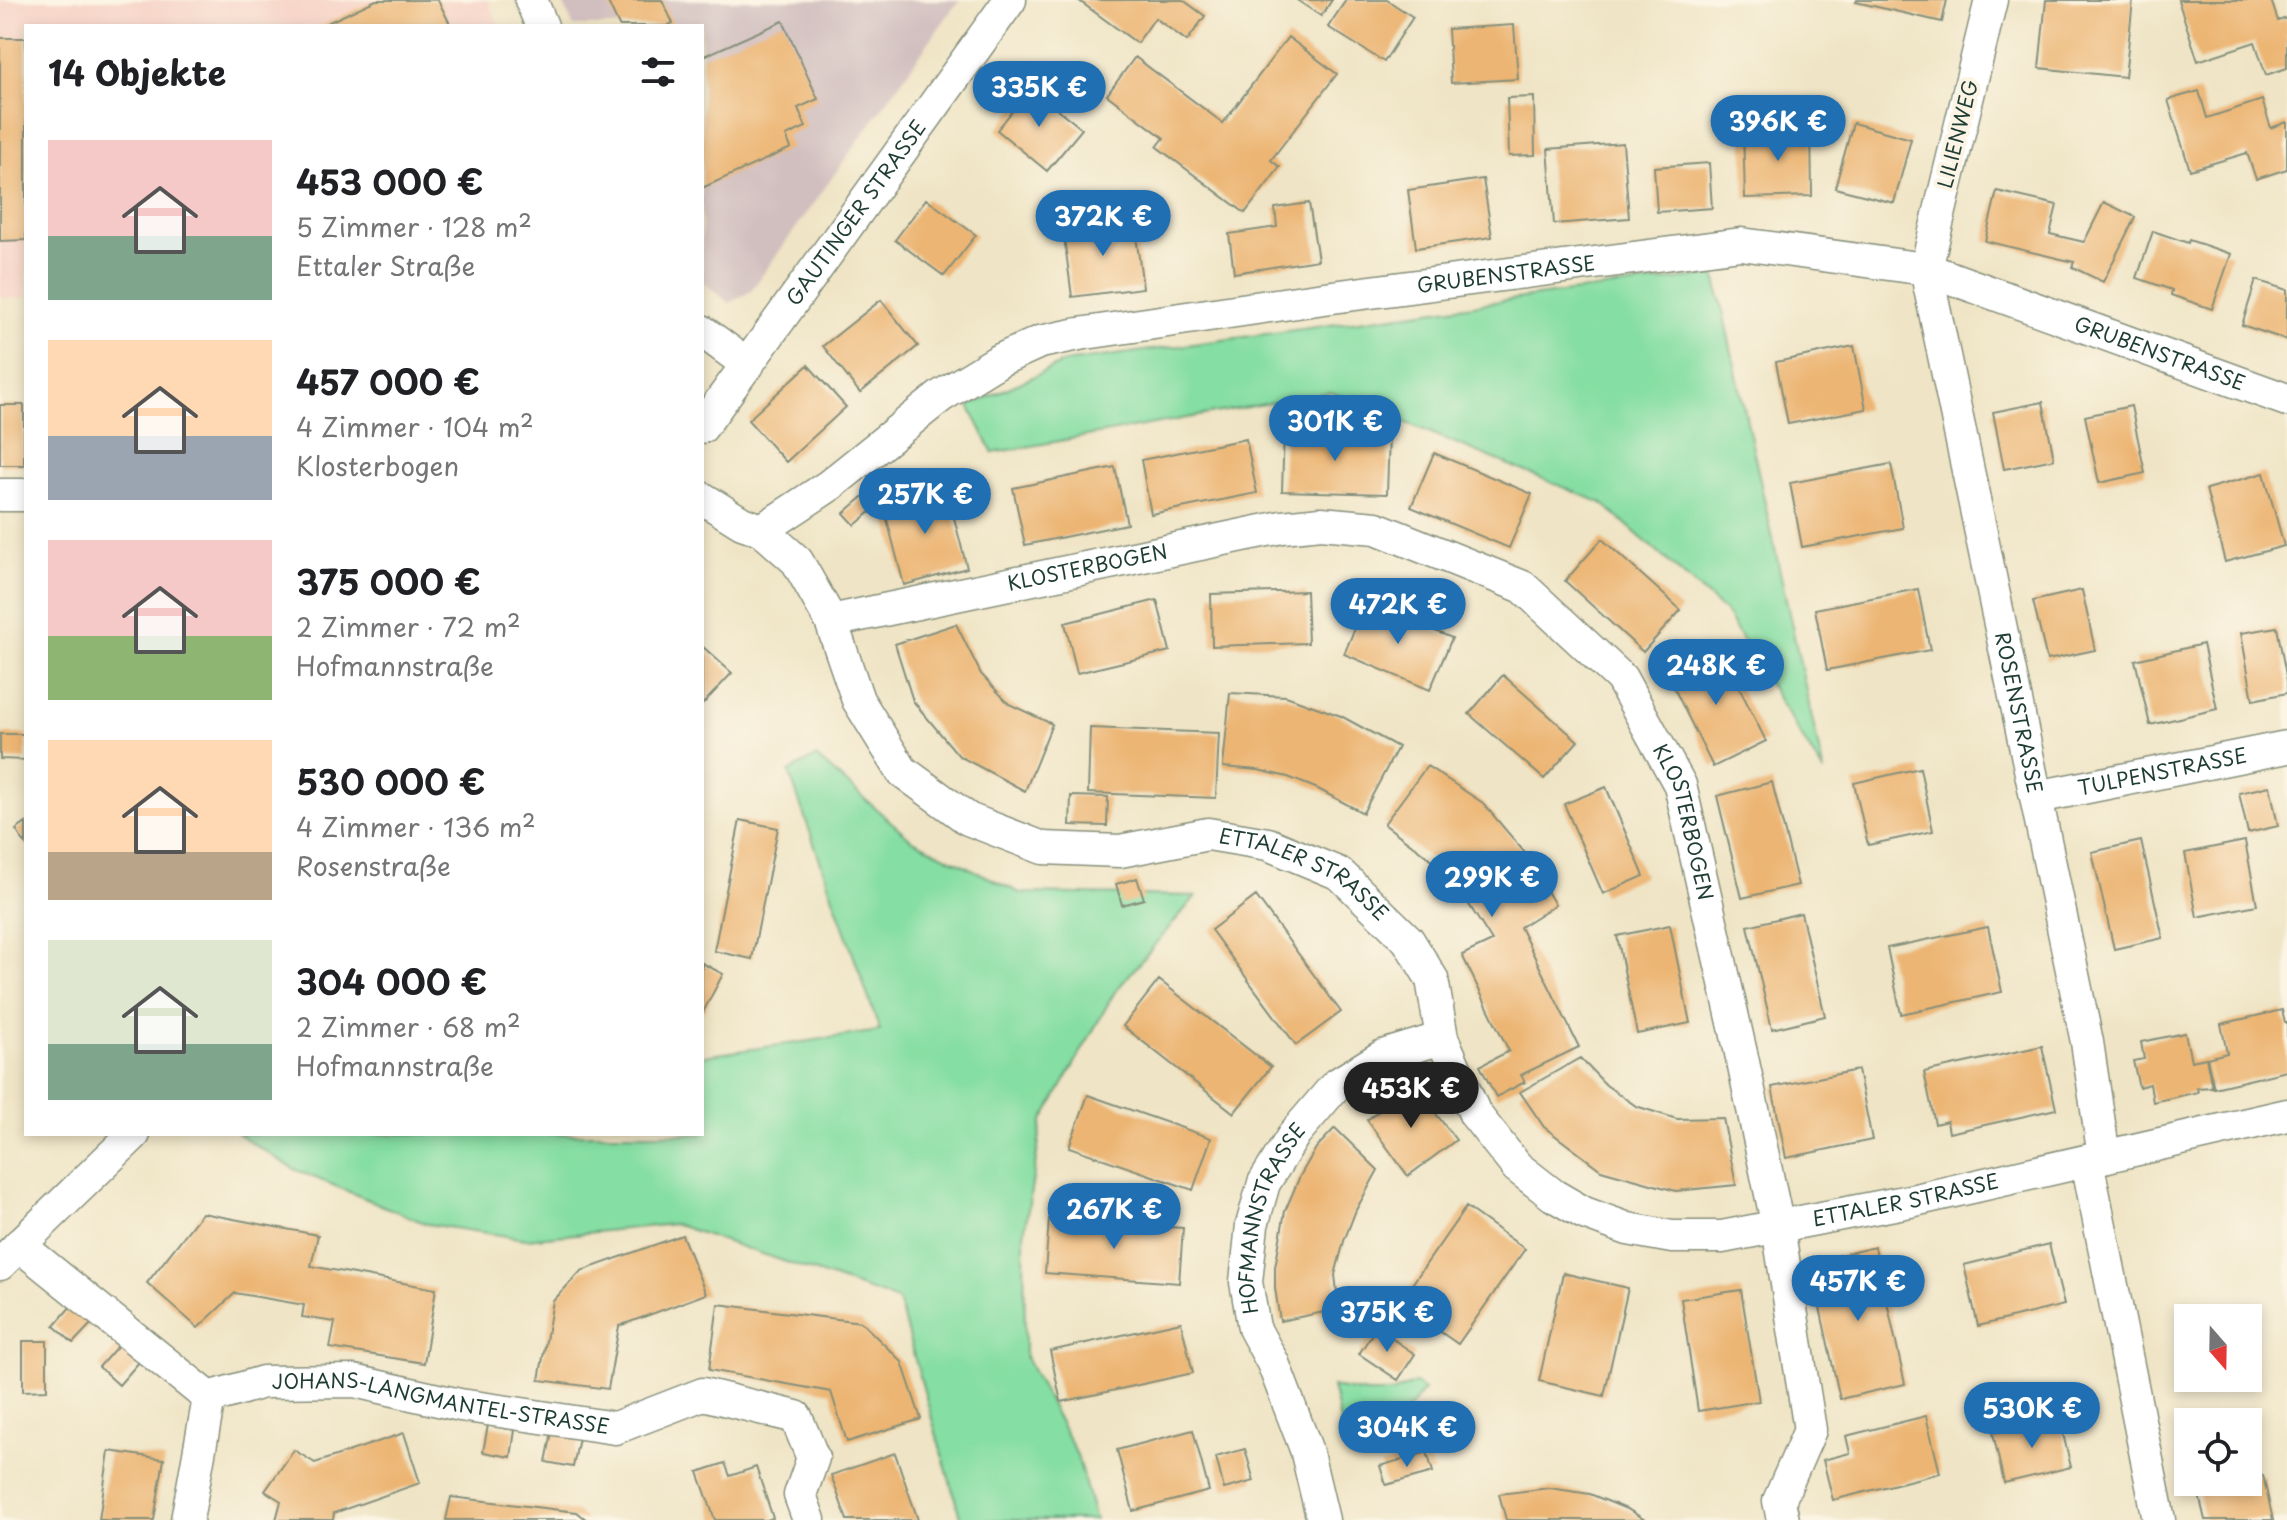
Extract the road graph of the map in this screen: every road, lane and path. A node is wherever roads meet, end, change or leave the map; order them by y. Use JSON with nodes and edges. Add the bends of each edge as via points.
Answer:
{"nodes":[{"id":1,"x":531,"y":0,"type":"edge"},
{"id":2,"x":1010,"y":0,"type":"edge"},
{"id":3,"x":1991,"y":0,"type":"edge"},
{"id":4,"x":541,"y":24,"type":"edge"},
{"id":5,"x":1926,"y":269,"type":"junction"},
{"id":6,"x":704,"y":332,"type":"edge"},
{"id":7,"x":748,"y":365,"type":"junction"},
{"id":8,"x":2287,"y":400,"type":"edge"},
{"id":9,"x":704,"y":424,"type":"edge"},
{"id":10,"x":0,"y":495,"type":"edge"},
{"id":11,"x":24,"y":495,"type":"edge"},
{"id":12,"x":704,"y":499,"type":"edge"},
{"id":13,"x":762,"y":530,"type":"junction"},
{"id":14,"x":831,"y":621,"type":"junction"},
{"id":15,"x":2287,"y":747,"type":"edge"},
{"id":16,"x":2037,"y":797,"type":"junction"},
{"id":17,"x":1442,"y":1038,"type":"junction"},
{"id":18,"x":2287,"y":1115,"type":"edge"},
{"id":19,"x":132,"y":1136,"type":"edge"},
{"id":20,"x":2096,"y":1159,"type":"junction"},
{"id":21,"x":1778,"y":1227,"type":"junction"},
{"id":22,"x":10,"y":1255,"type":"edge"},
{"id":23,"x":209,"y":1398,"type":"junction"},
{"id":24,"x":187,"y":1520,"type":"edge"},
{"id":25,"x":809,"y":1520,"type":"edge"},
{"id":26,"x":1323,"y":1520,"type":"edge"},
{"id":27,"x":1783,"y":1520,"type":"edge"},
{"id":28,"x":2159,"y":1520,"type":"edge"}],
"edges":[{"from":1,"to":4,"type":"street"},
{"from":2,"to":7,"type":"street","name":"GAUTINGER STRASSE"},
{"from":3,"to":5,"type":"street","name":"LILIENWEG"},
{"from":5,"to":8,"type":"street","name":"GRUBENSTRASSE"},
{"from":5,"to":13,"type":"street","name":"GRUBENSTRASSE","via":[[1741,244],[1317,299],[1040,342],[941,396],[830,485]]},
{"from":5,"to":16,"type":"street","name":"ROSENSTRASSE"},
{"from":6,"to":7,"type":"street"},
{"from":7,"to":9,"type":"street","name":"GAUTINGER STRASSE"},
{"from":10,"to":11,"type":"street"},
{"from":12,"to":13,"type":"street","name":"ETTALER STRASSE"},
{"from":13,"to":14,"type":"street","name":"ETTALER STRASSE","via":[[797,561]]},
{"from":14,"to":17,"type":"street","name":"ETTALER STRASSE","via":[[858,700],[902,771],[968,819],[1043,848],[1120,851],[1208,834],[1268,844],[1340,874],[1408,940],[1432,979]]},
{"from":14,"to":21,"type":"street","name":"KLOSTERBOGEN","via":[[1321,523],[1376,528],[1523,587],[1621,678],[1680,785]]},
{"from":15,"to":16,"type":"street","name":"TULPENSTRASSE"},
{"from":16,"to":20,"type":"street","name":"ROSENSTRASSE","via":[[2087,1042]]},
{"from":17,"to":21,"type":"street","name":"ETTALER STRASSE","via":[[1475,1114],[1517,1167],[1584,1213],[1672,1237],[1722,1237]]},
{"from":17,"to":26,"type":"street","name":"HOFMANNSTRASSE","via":[[1383,1056],[1336,1085],[1295,1133],[1264,1183],[1252,1225],[1246,1282],[1254,1328],[1306,1449]]},
{"from":18,"to":20,"type":"street","name":"ETTALER STRASSE"},
{"from":19,"to":22,"type":"street"},
{"from":20,"to":21,"type":"street","name":"ETTALER STRASSE"},
{"from":20,"to":28,"type":"street","name":"ROSENSTRASSE"},
{"from":21,"to":27,"type":"street","name":"KLOSTERBOGEN","via":[[1810,1430],[1779,1501]]},
{"from":22,"to":23,"type":"street"},
{"from":23,"to":24,"type":"street"},
{"from":23,"to":25,"type":"street","name":"JOHANS-LANGMANTEL-STRASSE","via":[[263,1382],[354,1381],[460,1405],[615,1428],[703,1394],[796,1417],[813,1458],[800,1495]]}]}
